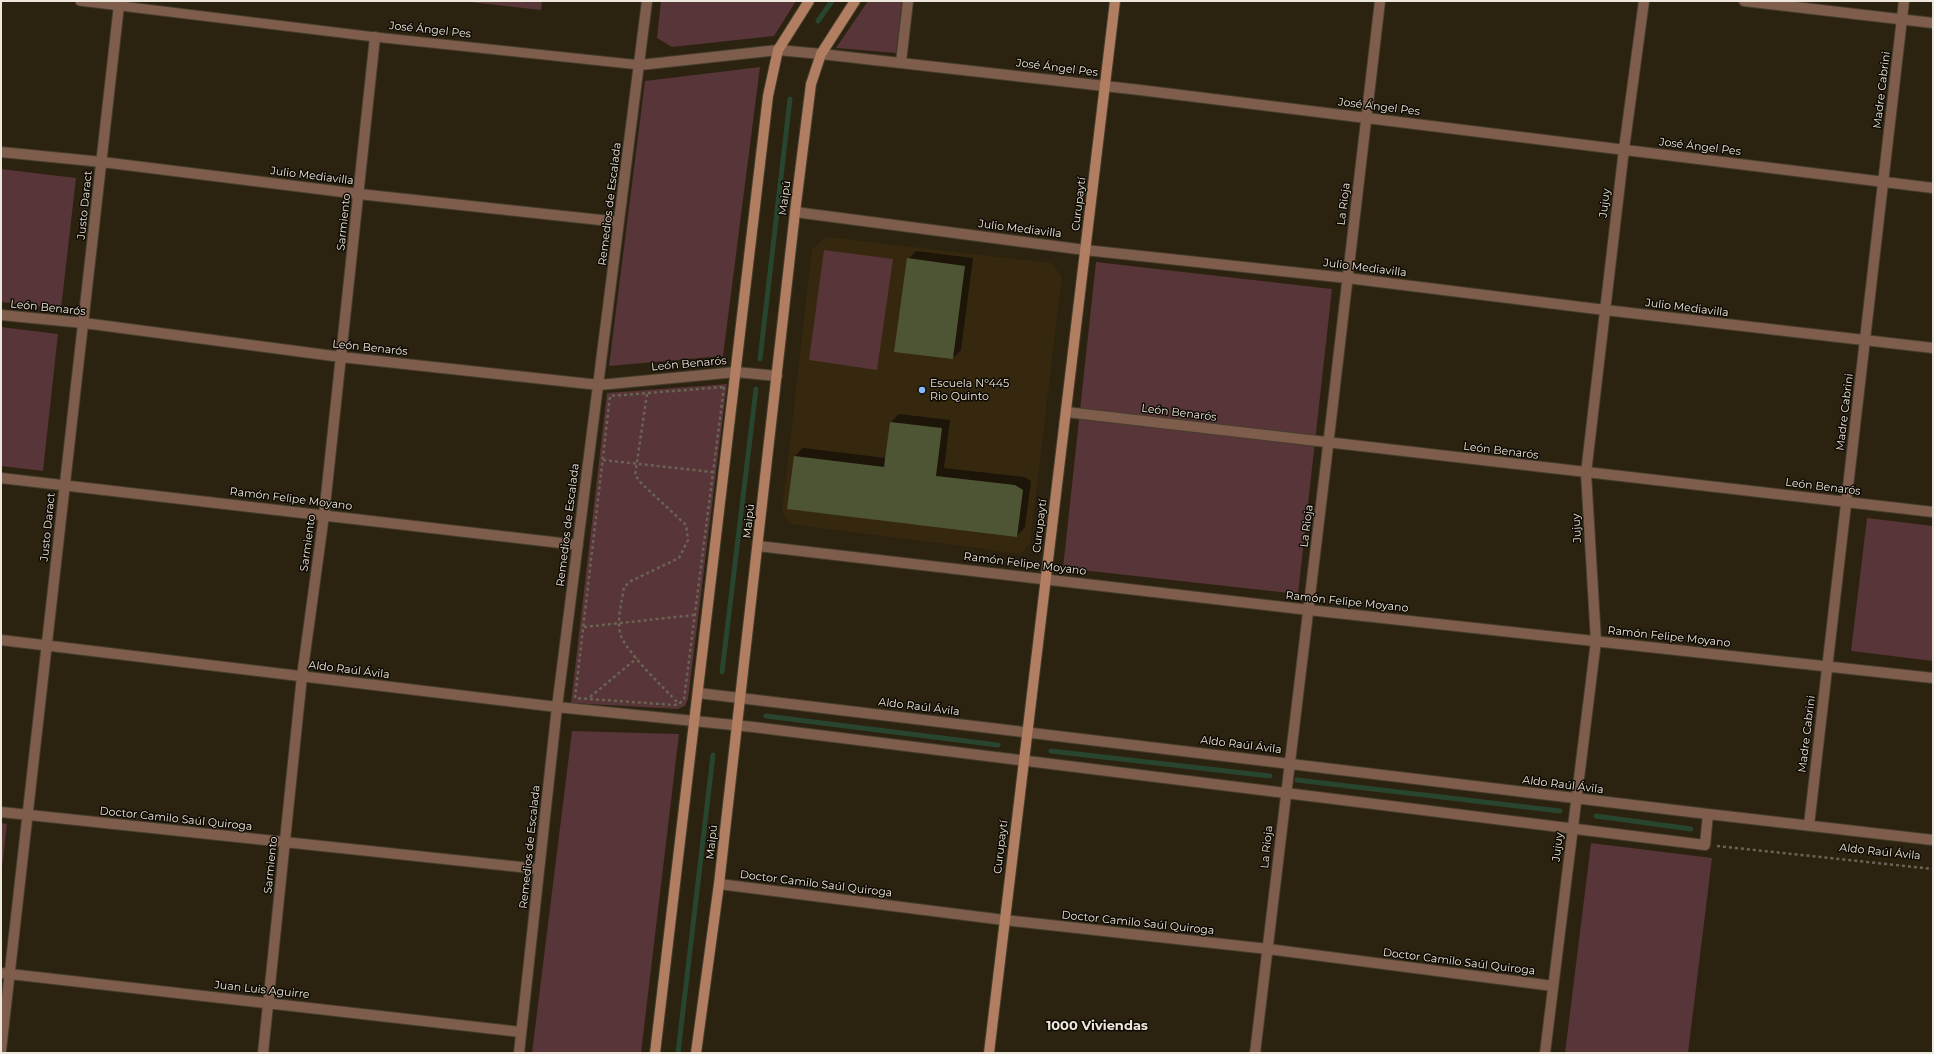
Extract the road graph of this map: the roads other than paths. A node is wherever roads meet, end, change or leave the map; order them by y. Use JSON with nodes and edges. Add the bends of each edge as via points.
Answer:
{"nodes":[{"id":1,"x":80,"y":1,"type":"edge"},
{"id":2,"x":647,"y":1,"type":"edge"},
{"id":3,"x":809,"y":1,"type":"edge"},
{"id":4,"x":855,"y":1,"type":"edge"},
{"id":5,"x":908,"y":1,"type":"edge"},
{"id":6,"x":1115,"y":1,"type":"edge"},
{"id":7,"x":1380,"y":1,"type":"edge"},
{"id":8,"x":1644,"y":1,"type":"edge"},
{"id":9,"x":1744,"y":1,"type":"edge"},
{"id":10,"x":1904,"y":1,"type":"edge"},
{"id":11,"x":119,"y":5,"type":"junction"},
{"id":12,"x":1902,"y":20,"type":"junction"},
{"id":13,"x":1933,"y":23,"type":"edge"},
{"id":14,"x":375,"y":37,"type":"junction"},
{"id":15,"x":778,"y":50,"type":"junction"},
{"id":16,"x":821,"y":54,"type":"junction"},
{"id":17,"x":901,"y":62,"type":"junction"},
{"id":18,"x":640,"y":65,"type":"junction"},
{"id":19,"x":1105,"y":86,"type":"junction"},
{"id":20,"x":1366,"y":118,"type":"junction"},
{"id":21,"x":1624,"y":149,"type":"junction"},
{"id":22,"x":1,"y":152,"type":"edge"},
{"id":23,"x":102,"y":162,"type":"junction"},
{"id":24,"x":1883,"y":182,"type":"junction"},
{"id":25,"x":1933,"y":188,"type":"edge"},
{"id":26,"x":359,"y":194,"type":"junction"},
{"id":27,"x":795,"y":212,"type":"junction"},
{"id":28,"x":619,"y":222,"type":"junction"},
{"id":29,"x":1085,"y":250,"type":"junction"},
{"id":30,"x":1347,"y":278,"type":"junction"},
{"id":31,"x":1605,"y":310,"type":"junction"},
{"id":32,"x":1,"y":315,"type":"edge"},
{"id":33,"x":84,"y":323,"type":"junction"},
{"id":34,"x":1865,"y":340,"type":"junction"},
{"id":35,"x":1933,"y":348,"type":"edge"},
{"id":36,"x":341,"y":358,"type":"junction"},
{"id":37,"x":736,"y":372,"type":"junction"},
{"id":38,"x":777,"y":376,"type":"junction"},
{"id":39,"x":598,"y":385,"type":"junction"},
{"id":40,"x":1066,"y":412,"type":"junction"},
{"id":41,"x":1329,"y":442,"type":"junction"},
{"id":42,"x":1586,"y":473,"type":"junction"},
{"id":43,"x":1,"y":478,"type":"edge"},
{"id":44,"x":65,"y":485,"type":"junction"},
{"id":45,"x":1846,"y":502,"type":"junction"},
{"id":46,"x":1933,"y":512,"type":"edge"},
{"id":47,"x":324,"y":515,"type":"junction"},
{"id":48,"x":578,"y":545,"type":"junction"},
{"id":49,"x":758,"y":546,"type":"junction"},
{"id":50,"x":1046,"y":578,"type":"junction"},
{"id":51,"x":1309,"y":610,"type":"junction"},
{"id":52,"x":1,"y":640,"type":"edge"},
{"id":53,"x":1596,"y":641,"type":"junction"},
{"id":54,"x":48,"y":645,"type":"junction"},
{"id":55,"x":1827,"y":666,"type":"junction"},
{"id":56,"x":302,"y":676,"type":"junction"},
{"id":57,"x":1933,"y":678,"type":"edge"},
{"id":58,"x":698,"y":692,"type":"junction"},
{"id":59,"x":740,"y":697,"type":"junction"},
{"id":60,"x":557,"y":707,"type":"junction"},
{"id":61,"x":695,"y":721,"type":"junction"},
{"id":62,"x":738,"y":726,"type":"junction"},
{"id":63,"x":1026,"y":733,"type":"junction"},
{"id":64,"x":1023,"y":762,"type":"junction"},
{"id":65,"x":1290,"y":763,"type":"junction"},
{"id":66,"x":1285,"y":792,"type":"junction"},
{"id":67,"x":1576,"y":799,"type":"junction"},
{"id":68,"x":1,"y":812,"type":"edge"},
{"id":69,"x":1708,"y":814,"type":"junction"},
{"id":70,"x":27,"y":816,"type":"junction"},
{"id":71,"x":1809,"y":825,"type":"junction"},
{"id":72,"x":1572,"y":828,"type":"junction"},
{"id":73,"x":1933,"y":840,"type":"edge"},
{"id":74,"x":285,"y":842,"type":"junction"},
{"id":75,"x":539,"y":869,"type":"junction"},
{"id":76,"x":719,"y":884,"type":"junction"},
{"id":77,"x":1004,"y":920,"type":"junction"},
{"id":78,"x":1268,"y":949,"type":"junction"},
{"id":79,"x":6,"y":973,"type":"edge"},
{"id":80,"x":1553,"y":986,"type":"junction"},
{"id":81,"x":268,"y":1003,"type":"junction"},
{"id":82,"x":521,"y":1032,"type":"junction"},
{"id":83,"x":1,"y":1050,"type":"edge"},
{"id":84,"x":263,"y":1053,"type":"edge"},
{"id":85,"x":519,"y":1053,"type":"edge"},
{"id":86,"x":655,"y":1053,"type":"edge"},
{"id":87,"x":696,"y":1053,"type":"edge"},
{"id":88,"x":989,"y":1053,"type":"edge"},
{"id":89,"x":1255,"y":1053,"type":"edge"},
{"id":90,"x":1545,"y":1053,"type":"edge"}],
"edges":[{"from":1,"to":11,"type":"lane","name":"José Ángel Pes"},
{"from":2,"to":18,"type":"street","name":"Remedios de Escalada"},
{"from":3,"to":15,"type":"street"},
{"from":4,"to":16,"type":"street","name":"Maipú"},
{"from":5,"to":17,"type":"street"},
{"from":6,"to":19,"type":"street","name":"Curupaytí"},
{"from":7,"to":20,"type":"street","name":"La Rioja"},
{"from":8,"to":21,"type":"street","name":"Jujuy"},
{"from":9,"to":12,"type":"street"},
{"from":10,"to":12,"type":"street","name":"Madre Cabrini"},
{"from":11,"to":14,"type":"lane","name":"José Ángel Pes"},
{"from":11,"to":23,"type":"street","name":"Justo Daract"},
{"from":12,"to":13,"type":"street"},
{"from":12,"to":24,"type":"street","name":"Madre Cabrini"},
{"from":14,"to":18,"type":"lane","name":"José Ángel Pes"},
{"from":14,"to":26,"type":"street","name":"Sarmiento"},
{"from":15,"to":16,"type":"street","name":"José Ángel Pes"},
{"from":15,"to":18,"type":"street","name":"José Ángel Pes"},
{"from":15,"to":37,"type":"street","via":[[768,96]]},
{"from":16,"to":17,"type":"street","name":"José Ángel Pes"},
{"from":16,"to":27,"type":"street","name":"Maipú","via":[[811,84]]},
{"from":17,"to":19,"type":"street","name":"José Ángel Pes"},
{"from":18,"to":28,"type":"street","name":"Remedios de Escalada"},
{"from":19,"to":20,"type":"street","name":"José Ángel Pes"},
{"from":19,"to":29,"type":"street","name":"Curupaytí"},
{"from":20,"to":21,"type":"street","name":"José Ángel Pes"},
{"from":20,"to":30,"type":"street","name":"La Rioja"},
{"from":21,"to":24,"type":"street","name":"José Ángel Pes"},
{"from":21,"to":31,"type":"street","name":"Jujuy"},
{"from":22,"to":23,"type":"street","name":"Julio Mediavilla"},
{"from":23,"to":26,"type":"street","name":"Julio Mediavilla"},
{"from":23,"to":33,"type":"street","name":"Justo Daract"},
{"from":24,"to":25,"type":"street","name":"José Ángel Pes"},
{"from":24,"to":34,"type":"street","name":"Madre Cabrini"},
{"from":26,"to":28,"type":"street","name":"Julio Mediavilla"},
{"from":26,"to":36,"type":"street","name":"Sarmiento"},
{"from":27,"to":29,"type":"street","name":"Julio Mediavilla"},
{"from":27,"to":38,"type":"street","name":"Maipú"},
{"from":28,"to":39,"type":"street","name":"Remedios de Escalada"},
{"from":29,"to":30,"type":"street","name":"Julio Mediavilla"},
{"from":29,"to":40,"type":"street","name":"Curupaytí"},
{"from":30,"to":31,"type":"street","name":"Julio Mediavilla"},
{"from":30,"to":41,"type":"street","name":"La Rioja"},
{"from":31,"to":34,"type":"street","name":"Julio Mediavilla"},
{"from":31,"to":42,"type":"street","name":"Jujuy"},
{"from":32,"to":33,"type":"street","name":"León Benarós"},
{"from":33,"to":36,"type":"street","name":"León Benarós"},
{"from":33,"to":44,"type":"street","name":"Justo Daract"},
{"from":34,"to":35,"type":"street","name":"Julio Mediavilla"},
{"from":34,"to":45,"type":"street","name":"Madre Cabrini"},
{"from":36,"to":39,"type":"street","name":"León Benarós"},
{"from":36,"to":47,"type":"street","name":"Sarmiento"},
{"from":37,"to":38,"type":"street","name":"León Benarós"},
{"from":37,"to":39,"type":"street","name":"León Benarós"},
{"from":37,"to":58,"type":"street"},
{"from":38,"to":49,"type":"street","name":"Maipú"},
{"from":39,"to":48,"type":"street","name":"Remedios de Escalada"},
{"from":40,"to":41,"type":"street","name":"León Benarós"},
{"from":40,"to":50,"type":"street","name":"Curupaytí"},
{"from":41,"to":42,"type":"street","name":"León Benarós"},
{"from":41,"to":51,"type":"street","name":"La Rioja"},
{"from":42,"to":45,"type":"street","name":"León Benarós"},
{"from":42,"to":53,"type":"street","name":"Jujuy"},
{"from":43,"to":44,"type":"street","name":"Ramón Felipe Moyano"},
{"from":44,"to":47,"type":"street","name":"Ramón Felipe Moyano"},
{"from":44,"to":54,"type":"street","name":"Justo Daract"},
{"from":45,"to":46,"type":"street","name":"León Benarós"},
{"from":45,"to":55,"type":"street","name":"Madre Cabrini"},
{"from":47,"to":48,"type":"street","name":"Ramón Felipe Moyano"},
{"from":47,"to":56,"type":"street","name":"Sarmiento"},
{"from":48,"to":60,"type":"street","name":"Remedios de Escalada"},
{"from":49,"to":50,"type":"street","name":"Ramón Felipe Moyano"},
{"from":49,"to":59,"type":"street","name":"Maipú"},
{"from":50,"to":51,"type":"street","name":"Ramón Felipe Moyano"},
{"from":50,"to":63,"type":"street","name":"Curupaytí"},
{"from":51,"to":53,"type":"street","name":"Ramón Felipe Moyano"},
{"from":51,"to":65,"type":"street","name":"La Rioja"},
{"from":52,"to":54,"type":"street","name":"Aldo Raúl Ávila"},
{"from":53,"to":55,"type":"street","name":"Ramón Felipe Moyano"},
{"from":53,"to":67,"type":"street","name":"Jujuy"},
{"from":54,"to":56,"type":"street","name":"Aldo Raúl Ávila"},
{"from":54,"to":70,"type":"street","name":"Justo Daract"},
{"from":55,"to":57,"type":"street","name":"Ramón Felipe Moyano"},
{"from":55,"to":71,"type":"street","name":"Madre Cabrini"},
{"from":56,"to":60,"type":"street","name":"Aldo Raúl Ávila"},
{"from":56,"to":74,"type":"street","name":"Sarmiento"},
{"from":58,"to":59,"type":"street","name":"Aldo Raúl Ávila"},
{"from":58,"to":61,"type":"street"},
{"from":59,"to":62,"type":"street","name":"Maipú"},
{"from":59,"to":63,"type":"street","name":"Aldo Raúl Ávila"},
{"from":60,"to":61,"type":"street","name":"Aldo Raúl Ávila"},
{"from":60,"to":75,"type":"street","name":"Remedios de Escalada"},
{"from":61,"to":62,"type":"street","name":"Aldo Raúl Ávila"},
{"from":61,"to":86,"type":"street"},
{"from":62,"to":64,"type":"street"},
{"from":62,"to":76,"type":"street","name":"Maipú"},
{"from":63,"to":64,"type":"street","name":"Curupaytí"},
{"from":63,"to":65,"type":"street","name":"Aldo Raúl Ávila"},
{"from":64,"to":66,"type":"street"},
{"from":64,"to":77,"type":"street","name":"Curupaytí"},
{"from":65,"to":66,"type":"street","name":"La Rioja"},
{"from":65,"to":67,"type":"street","name":"Aldo Raúl Ávila"},
{"from":66,"to":72,"type":"street"},
{"from":66,"to":78,"type":"street","name":"La Rioja"},
{"from":67,"to":69,"type":"street","name":"Aldo Raúl Ávila"},
{"from":67,"to":72,"type":"street","name":"Jujuy"},
{"from":68,"to":70,"type":"street","name":"Doctor Camilo Saúl Quiroga"},
{"from":69,"to":71,"type":"street","name":"Aldo Raúl Ávila"},
{"from":69,"to":72,"type":"street","via":[[1705,844]]},
{"from":70,"to":74,"type":"street","name":"Doctor Camilo Saúl Quiroga"},
{"from":70,"to":79,"type":"street","name":"Justo Daract"},
{"from":71,"to":73,"type":"street","name":"Aldo Raúl Ávila"},
{"from":72,"to":80,"type":"street","name":"Jujuy"},
{"from":74,"to":75,"type":"street","name":"Doctor Camilo Saúl Quiroga"},
{"from":74,"to":81,"type":"street","name":"Sarmiento"},
{"from":75,"to":82,"type":"street","name":"Remedios de Escalada"},
{"from":76,"to":77,"type":"street","name":"Doctor Camilo Saúl Quiroga"},
{"from":76,"to":87,"type":"street","name":"Maipú"},
{"from":77,"to":78,"type":"street","name":"Doctor Camilo Saúl Quiroga"},
{"from":77,"to":88,"type":"street","name":"Curupaytí"},
{"from":78,"to":80,"type":"street","name":"Doctor Camilo Saúl Quiroga"},
{"from":78,"to":89,"type":"street","name":"La Rioja"},
{"from":79,"to":81,"type":"street","name":"Juan Luis Aguirre"},
{"from":79,"to":83,"type":"street","name":"Justo Daract"},
{"from":80,"to":90,"type":"street","name":"Jujuy"},
{"from":81,"to":82,"type":"street","name":"Juan Luis Aguirre"},
{"from":81,"to":84,"type":"street","name":"Sarmiento"},
{"from":82,"to":85,"type":"street","name":"Remedios de Escalada"}]}
